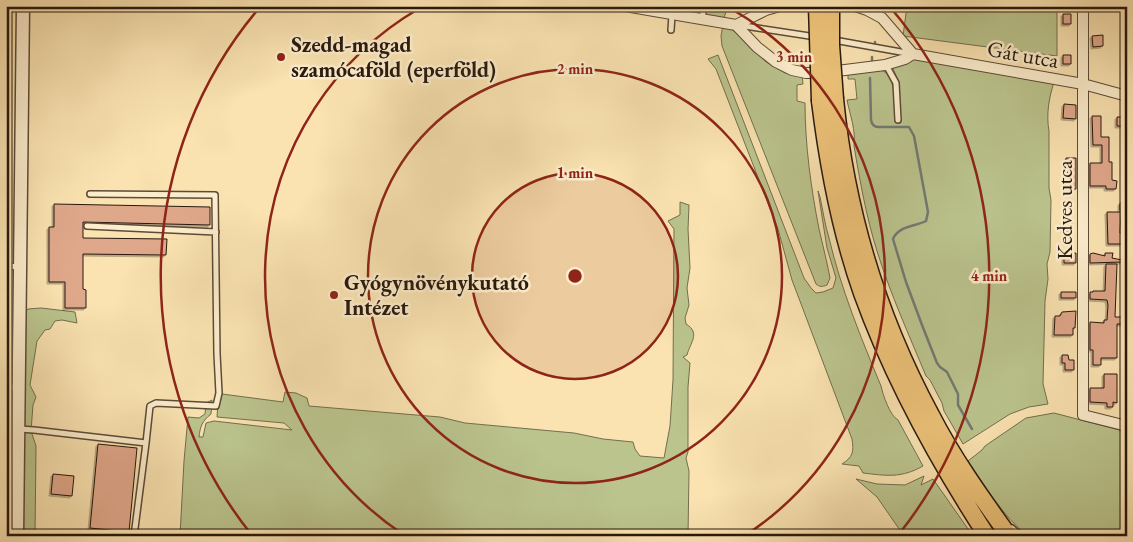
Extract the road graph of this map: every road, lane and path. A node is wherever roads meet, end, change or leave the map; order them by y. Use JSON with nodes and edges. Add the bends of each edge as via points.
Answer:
{"nodes":[{"id":1,"x":23,"y":6,"type":"edge"},
{"id":2,"x":625,"y":6,"type":"edge"},
{"id":3,"x":704,"y":6,"type":"edge"},
{"id":4,"x":780,"y":6,"type":"edge"},
{"id":5,"x":817,"y":6,"type":"edge"},
{"id":6,"x":831,"y":6,"type":"edge"},
{"id":7,"x":855,"y":6,"type":"edge"},
{"id":8,"x":1083,"y":6,"type":"edge"},
{"id":9,"x":672,"y":14,"type":"junction"},
{"id":10,"x":702,"y":19,"type":"junction"},
{"id":11,"x":736,"y":25,"type":"junction"},
{"id":12,"x":671,"y":30,"type":"dead end"},
{"id":13,"x":912,"y":54,"type":"junction"},
{"id":14,"x":885,"y":64,"type":"junction"},
{"id":15,"x":1083,"y":84,"type":"junction"},
{"id":16,"x":1127,"y":96,"type":"edge"},
{"id":17,"x":827,"y":100,"type":"junction"},
{"id":18,"x":898,"y":120,"type":"dead end"},
{"id":19,"x":90,"y":194,"type":"dead end"},
{"id":20,"x":87,"y":226,"type":"dead end"},
{"id":21,"x":216,"y":232,"type":"junction"},
{"id":22,"x":6,"y":266,"type":"edge"},
{"id":23,"x":20,"y":267,"type":"junction"},
{"id":24,"x":6,"y":385,"type":"edge"},
{"id":25,"x":19,"y":388,"type":"junction"},
{"id":26,"x":1127,"y":426,"type":"edge"},
{"id":27,"x":18,"y":429,"type":"junction"},
{"id":28,"x":938,"y":442,"type":"junction"},
{"id":29,"x":146,"y":443,"type":"junction"},
{"id":30,"x":955,"y":471,"type":"junction"},
{"id":31,"x":989,"y":508,"type":"junction"},
{"id":32,"x":17,"y":536,"type":"edge"},
{"id":33,"x":134,"y":536,"type":"edge"},
{"id":34,"x":987,"y":536,"type":"edge"},
{"id":35,"x":1009,"y":536,"type":"edge"},
{"id":36,"x":1021,"y":536,"type":"edge"}],
"edges":[{"from":1,"to":23,"type":"street"},
{"from":2,"to":9,"type":"street"},
{"from":3,"to":10,"type":"lane"},
{"from":4,"to":11,"type":"street"},
{"from":5,"to":17,"type":"highway","bridge":true},
{"from":6,"to":17,"type":"highway","bridge":true},
{"from":7,"to":13,"type":"street","via":[[882,18]]},
{"from":8,"to":15,"type":"street","name":"Kedves utca"},
{"from":9,"to":10,"type":"street"},
{"from":9,"to":12,"type":"lane"},
{"from":10,"to":11,"type":"street"},
{"from":11,"to":13,"type":"lane"},
{"from":11,"to":14,"type":"street","via":[[757,47],[792,70],[821,73]]},
{"from":13,"to":14,"type":"street"},
{"from":13,"to":15,"type":"street","name":"Gát utca"},
{"from":14,"to":18,"type":"lane","via":[[896,83]]},
{"from":15,"to":16,"type":"street","name":"Gát utca"},
{"from":15,"to":26,"type":"street","name":"Kedves utca","via":[[1083,415]]},
{"from":17,"to":28,"type":"highway","via":[[837,123],[856,227],[874,284],[890,329],[931,415]]},
{"from":17,"to":28,"type":"highway","via":[[827,152],[850,256],[907,401]]},
{"from":19,"to":21,"type":"lane","via":[[215,195]]},
{"from":20,"to":21,"type":"lane"},
{"from":21,"to":29,"type":"lane","via":[[219,393],[216,406],[156,403],[150,406]]},
{"from":22,"to":23,"type":"lane"},
{"from":23,"to":25,"type":"street"},
{"from":24,"to":25,"type":"lane"},
{"from":25,"to":27,"type":"street"},
{"from":27,"to":29,"type":"lane"},
{"from":27,"to":32,"type":"street"},
{"from":28,"to":30,"type":"highway"},
{"from":29,"to":33,"type":"lane"},
{"from":30,"to":31,"type":"highway"},
{"from":30,"to":34,"type":"highway"},
{"from":31,"to":35,"type":"highway"},
{"from":31,"to":36,"type":"lane"}]}
